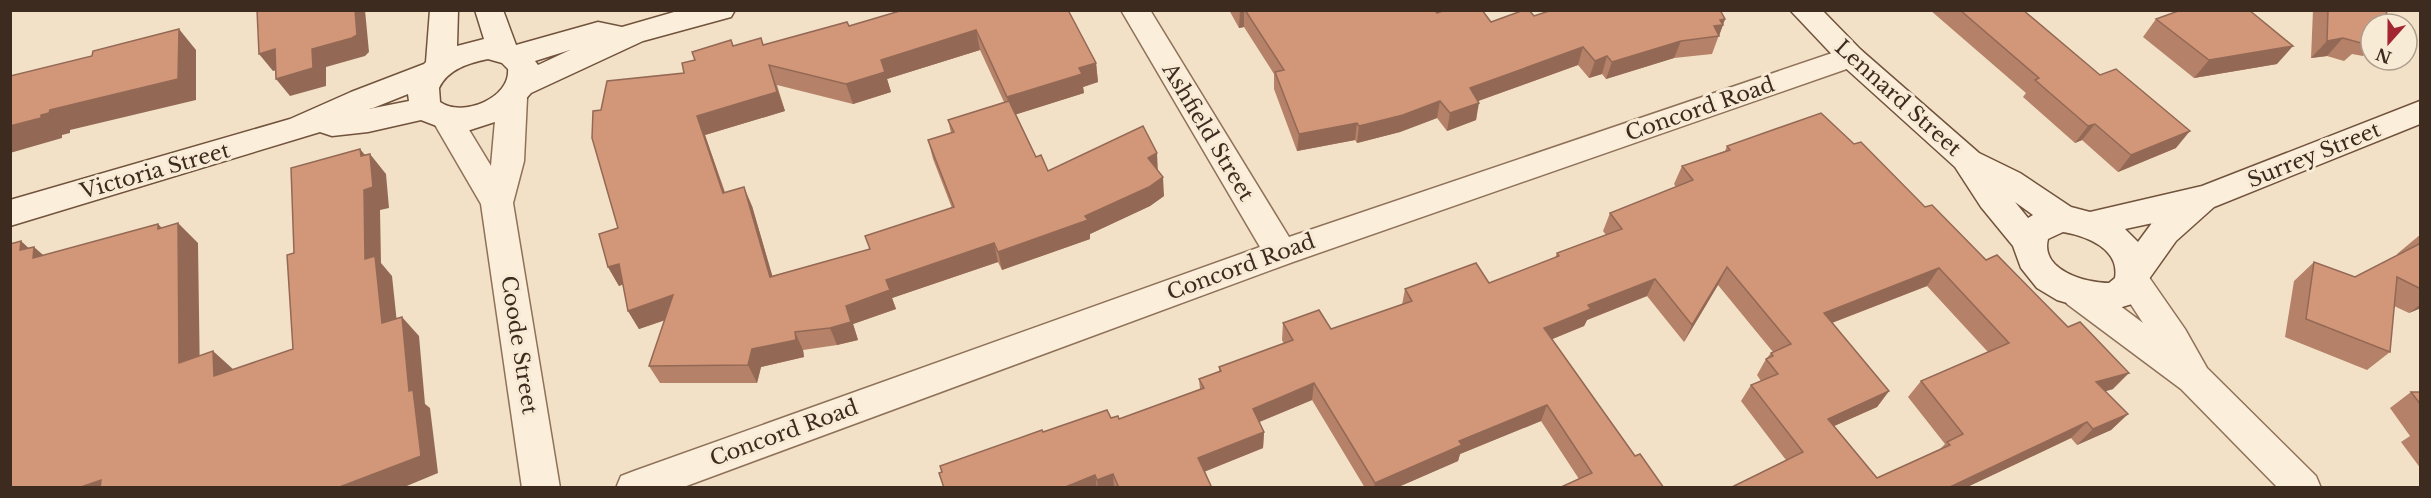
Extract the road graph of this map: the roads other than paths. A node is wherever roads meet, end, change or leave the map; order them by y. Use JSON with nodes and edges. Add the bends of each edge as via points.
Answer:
{"nodes":[{"id":1,"x":444,"y":10,"type":"edge"},
{"id":2,"x":489,"y":10,"type":"edge"},
{"id":3,"x":721,"y":10,"type":"edge"},
{"id":4,"x":1135,"y":10,"type":"edge"},
{"id":5,"x":1804,"y":10,"type":"edge"},
{"id":6,"x":634,"y":33,"type":"junction"},
{"id":7,"x":509,"y":53,"type":"junction"},
{"id":8,"x":1851,"y":57,"type":"junction"},
{"id":9,"x":438,"y":68,"type":"junction"},
{"id":10,"x":517,"y":92,"type":"junction"},
{"id":11,"x":2421,"y":112,"type":"edge"},
{"id":12,"x":436,"y":113,"type":"junction"},
{"id":13,"x":300,"y":128,"type":"junction"},
{"id":14,"x":1966,"y":159,"type":"junction"},
{"id":15,"x":2207,"y":197,"type":"junction"},
{"id":16,"x":497,"y":203,"type":"junction"},
{"id":17,"x":10,"y":213,"type":"edge"},
{"id":18,"x":2077,"y":222,"type":"junction"},
{"id":19,"x":2029,"y":242,"type":"junction"},
{"id":20,"x":1281,"y":253,"type":"junction"},
{"id":21,"x":2133,"y":276,"type":"junction"},
{"id":22,"x":2079,"y":294,"type":"junction"},
{"id":23,"x":2194,"y":378,"type":"junction"},
{"id":24,"x":2287,"y":483,"type":"edge"},
{"id":25,"x":541,"y":488,"type":"edge"},
{"id":26,"x":634,"y":488,"type":"edge"}],
"edges":[{"from":1,"to":9,"type":"street"},
{"from":2,"to":7,"type":"street"},
{"from":3,"to":6,"type":"street"},
{"from":4,"to":20,"type":"street","name":"Ashfield Street"},
{"from":5,"to":8,"type":"street","name":"Lennard Street"},
{"from":6,"to":7,"type":"street","via":[[598,32]]},
{"from":6,"to":10,"type":"street"},
{"from":7,"to":9,"type":"street","via":[[472,51]]},
{"from":7,"to":10,"type":"street","via":[[523,64],[525,74]]},
{"from":8,"to":14,"type":"street","name":"Lennard Street"},
{"from":8,"to":20,"type":"street","name":"Concord Road"},
{"from":9,"to":12,"type":"street","via":[[423,91],[423,100]]},
{"from":9,"to":13,"type":"street","name":"Victoria Street"},
{"from":10,"to":12,"type":"street","via":[[501,107],[481,116],[459,120]]},
{"from":10,"to":16,"type":"street","name":"Coode Street","via":[[508,161]]},
{"from":11,"to":15,"type":"street","name":"Surrey Street"},
{"from":12,"to":13,"type":"street","name":"Victoria Street"},
{"from":12,"to":16,"type":"street","name":"Coode Street"},
{"from":13,"to":17,"type":"street","name":"Victoria Street"},
{"from":14,"to":18,"type":"street","name":"Lennard Street"},
{"from":14,"to":19,"type":"street","name":"Lennard Street"},
{"from":15,"to":18,"type":"street","name":"Surrey Street"},
{"from":15,"to":21,"type":"street","name":"Surrey Street","via":[[2164,232]]},
{"from":16,"to":25,"type":"street","name":"Coode Street"},
{"from":18,"to":19,"type":"street","via":[[2046,221],[2034,229]]},
{"from":18,"to":21,"type":"street","name":"Lennard Street","via":[[2103,230],[2119,243],[2131,258]]},
{"from":19,"to":22,"type":"street","name":"Lennard Street","via":[[2032,257],[2043,272]]},
{"from":20,"to":26,"type":"street","name":"Concord Road"},
{"from":21,"to":22,"type":"street","name":"Lennard Street","via":[[2130,286],[2118,294]]},
{"from":21,"to":23,"type":"street","name":"Lennard Street"},
{"from":22,"to":23,"type":"street","name":"Lennard Street"},
{"from":23,"to":24,"type":"street","name":"Lennard Street"}]}
